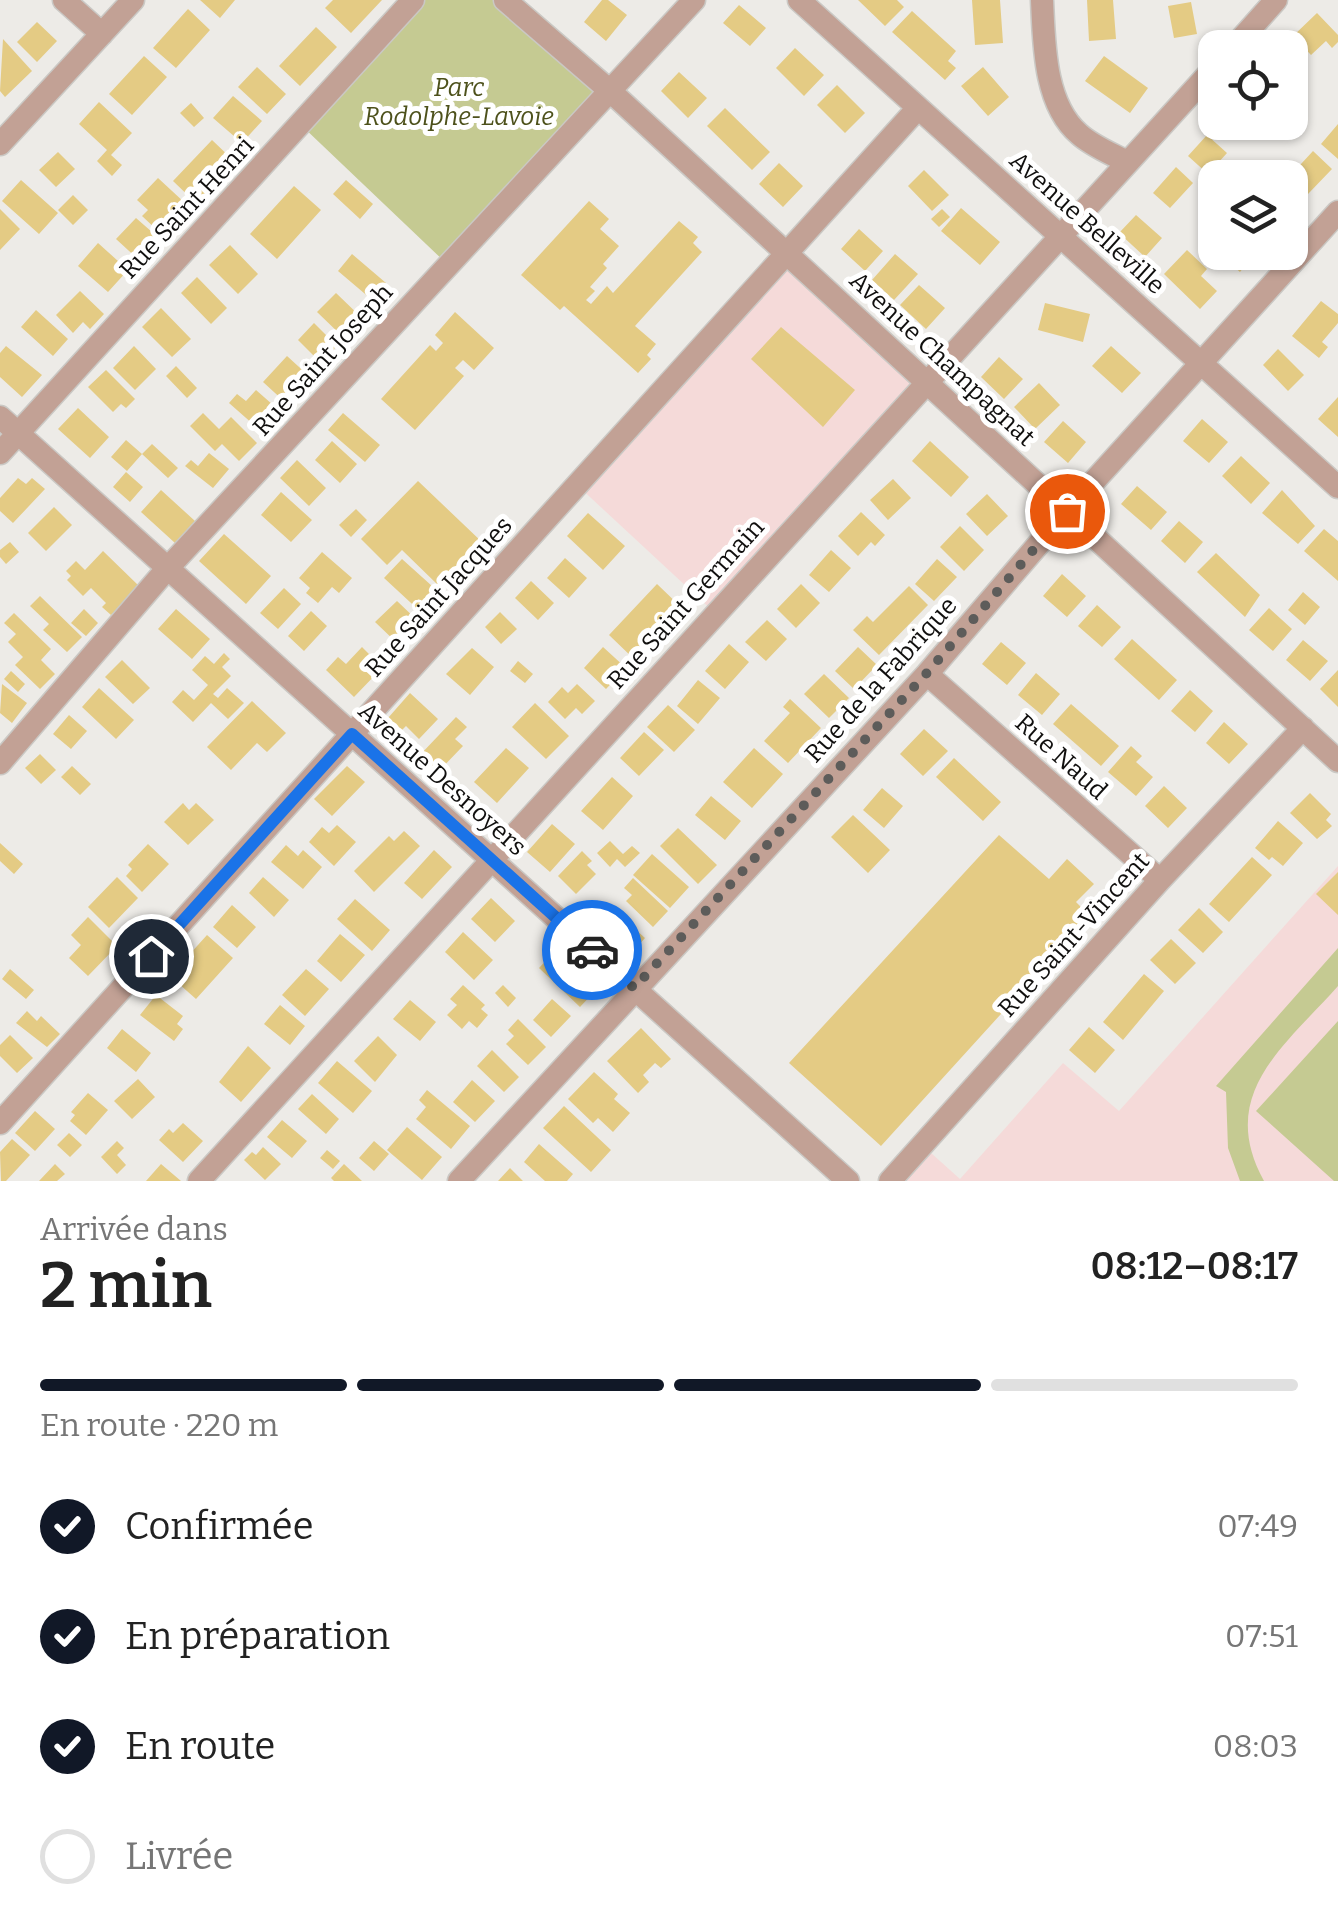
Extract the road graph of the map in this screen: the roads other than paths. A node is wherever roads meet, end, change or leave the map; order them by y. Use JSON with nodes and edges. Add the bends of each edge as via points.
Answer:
{"nodes":[{"id":1,"x":64,"y":0,"type":"edge"},
{"id":2,"x":133,"y":0,"type":"edge"},
{"id":3,"x":414,"y":0,"type":"edge"},
{"id":4,"x":506,"y":0,"type":"edge"},
{"id":5,"x":694,"y":0,"type":"edge"},
{"id":6,"x":799,"y":0,"type":"edge"},
{"id":7,"x":1042,"y":0,"type":"edge"},
{"id":8,"x":1276,"y":0,"type":"edge"},
{"id":9,"x":1248,"y":30,"type":"edge"},
{"id":10,"x":102,"y":34,"type":"junction"},
{"id":11,"x":1198,"y":85,"type":"edge"},
{"id":12,"x":610,"y":90,"type":"junction"},
{"id":13,"x":918,"y":108,"type":"junction"},
{"id":14,"x":0,"y":144,"type":"edge"},
{"id":15,"x":1127,"y":162,"type":"junction"},
{"id":16,"x":1338,"y":212,"type":"edge"},
{"id":17,"x":1060,"y":236,"type":"junction"},
{"id":18,"x":786,"y":253,"type":"junction"},
{"id":19,"x":1202,"y":363,"type":"junction"},
{"id":20,"x":926,"y":382,"type":"junction"},
{"id":21,"x":0,"y":417,"type":"edge"},
{"id":22,"x":18,"y":433,"type":"junction"},
{"id":23,"x":0,"y":453,"type":"edge"},
{"id":24,"x":1338,"y":488,"type":"edge"},
{"id":25,"x":1067,"y":511,"type":"junction"},
{"id":26,"x":166,"y":570,"type":"junction"},
{"id":27,"x":926,"y":674,"type":"junction"},
{"id":28,"x":1303,"y":728,"type":"junction"},
{"id":29,"x":352,"y":734,"type":"junction"},
{"id":30,"x":1338,"y":761,"type":"edge"},
{"id":31,"x":0,"y":763,"type":"edge"},
{"id":32,"x":490,"y":858,"type":"junction"},
{"id":33,"x":1160,"y":880,"type":"junction"},
{"id":34,"x":634,"y":988,"type":"junction"},
{"id":35,"x":0,"y":1123,"type":"edge"},
{"id":36,"x":845,"y":1180,"type":"edge"},
{"id":37,"x":199,"y":1181,"type":"edge"},
{"id":38,"x":459,"y":1181,"type":"edge"},
{"id":39,"x":890,"y":1181,"type":"edge"}],
"edges":[{"from":1,"to":10,"type":"street"},
{"from":2,"to":10,"type":"street"},
{"from":3,"to":22,"type":"street","name":"Rue Saint Henri"},
{"from":4,"to":12,"type":"street","name":"Avenue Champagnat"},
{"from":5,"to":12,"type":"street","name":"Rue Saint Joseph"},
{"from":6,"to":13,"type":"street","name":"Avenue Belleville"},
{"from":7,"to":15,"type":"street","via":[[1056,103],[1078,134]]},
{"from":8,"to":9,"type":"street"},
{"from":10,"to":14,"type":"street"},
{"from":11,"to":15,"type":"street","name":"Rue Saint Germain"},
{"from":12,"to":18,"type":"street","name":"Avenue Champagnat"},
{"from":12,"to":26,"type":"street","name":"Rue Saint Joseph"},
{"from":13,"to":17,"type":"street","name":"Avenue Belleville"},
{"from":13,"to":18,"type":"street","name":"Rue Saint Jacques"},
{"from":15,"to":17,"type":"street","name":"Rue Saint Germain"},
{"from":16,"to":19,"type":"street","name":"Rue de la Fabrique"},
{"from":17,"to":19,"type":"street","name":"Avenue Belleville"},
{"from":17,"to":20,"type":"street","name":"Rue Saint Germain"},
{"from":18,"to":20,"type":"street","name":"Avenue Champagnat"},
{"from":18,"to":29,"type":"street","name":"Rue Saint Jacques"},
{"from":19,"to":24,"type":"street","name":"Avenue Belleville"},
{"from":19,"to":25,"type":"street","name":"Rue de la Fabrique"},
{"from":20,"to":25,"type":"street","name":"Avenue Champagnat"},
{"from":20,"to":32,"type":"street","name":"Rue Saint Germain"},
{"from":21,"to":22,"type":"street","name":"Avenue Desnoyers"},
{"from":22,"to":23,"type":"street","name":"Rue Saint Henri"},
{"from":22,"to":26,"type":"street","name":"Avenue Desnoyers"},
{"from":25,"to":27,"type":"street","name":"Rue de la Fabrique"},
{"from":25,"to":28,"type":"street","name":"Avenue Champagnat"},
{"from":26,"to":29,"type":"street","name":"Avenue Desnoyers"},
{"from":26,"to":31,"type":"street","name":"Rue Saint Joseph"},
{"from":27,"to":33,"type":"street","name":"Rue Naud"},
{"from":27,"to":34,"type":"street","name":"Rue de la Fabrique"},
{"from":28,"to":30,"type":"street","name":"Avenue Champagnat"},
{"from":28,"to":33,"type":"street","name":"Rue Saint-Vincent"},
{"from":29,"to":32,"type":"street","name":"Avenue Desnoyers"},
{"from":29,"to":35,"type":"street","name":"Rue Saint Jacques"},
{"from":32,"to":34,"type":"street","name":"Avenue Desnoyers"},
{"from":32,"to":37,"type":"street","name":"Rue Saint Germain"},
{"from":33,"to":39,"type":"street","name":"Rue Saint-Vincent"},
{"from":34,"to":36,"type":"street","name":"Avenue Desnoyers"},
{"from":34,"to":38,"type":"street","name":"Rue de la Fabrique"}]}
